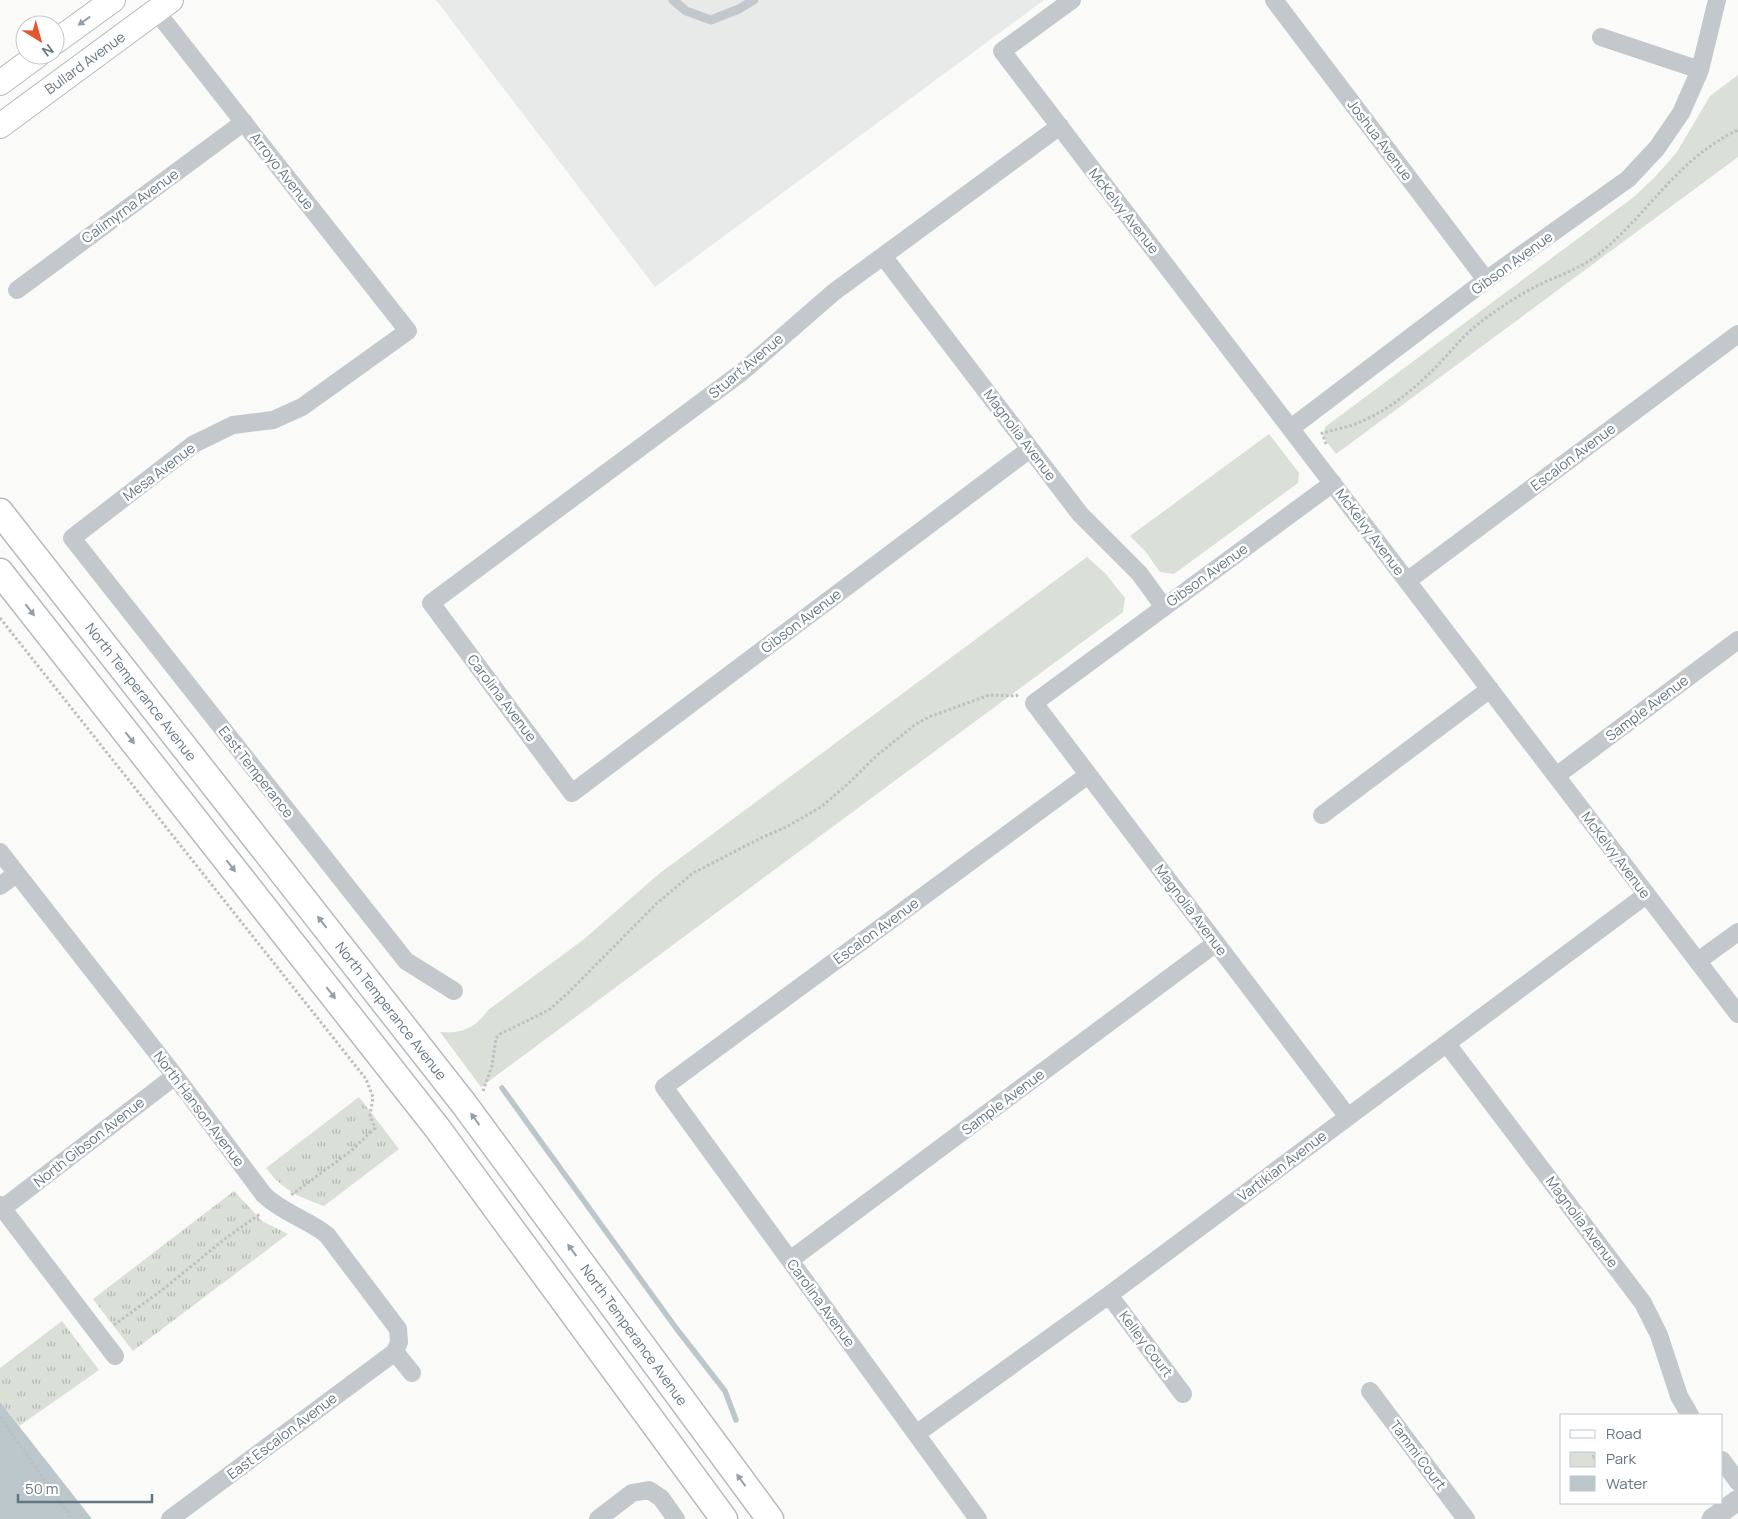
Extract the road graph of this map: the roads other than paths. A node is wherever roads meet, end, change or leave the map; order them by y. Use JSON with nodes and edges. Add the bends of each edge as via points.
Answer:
{"nodes":[{"id":1,"x":113,"y":0,"type":"edge"},
{"id":2,"x":673,"y":0,"type":"edge"},
{"id":3,"x":754,"y":0,"type":"edge"},
{"id":4,"x":1072,"y":0,"type":"edge"},
{"id":5,"x":1274,"y":0,"type":"edge"},
{"id":6,"x":1717,"y":0,"type":"edge"},
{"id":7,"x":161,"y":4,"type":"edge"},
{"id":8,"x":65,"y":35,"type":"edge"},
{"id":9,"x":1601,"y":36,"type":"dead end"},
{"id":10,"x":24,"y":65,"type":"edge"},
{"id":11,"x":1700,"y":70,"type":"junction"},
{"id":12,"x":0,"y":83,"type":"edge"},
{"id":13,"x":244,"y":122,"type":"junction"},
{"id":14,"x":0,"y":126,"type":"edge"},
{"id":15,"x":1060,"y":126,"type":"junction"},
{"id":16,"x":883,"y":256,"type":"junction"},
{"id":17,"x":1486,"y":280,"type":"junction"},
{"id":18,"x":17,"y":290,"type":"dead end"},
{"id":19,"x":408,"y":331,"type":"joint"},
{"id":20,"x":1738,"y":334,"type":"edge"},
{"id":21,"x":1291,"y":428,"type":"junction"},
{"id":22,"x":1030,"y":449,"type":"junction"},
{"id":23,"x":1333,"y":483,"type":"junction"},
{"id":24,"x":0,"y":512,"type":"edge"},
{"id":25,"x":72,"y":538,"type":"joint"},
{"id":26,"x":0,"y":572,"type":"edge"},
{"id":27,"x":1407,"y":581,"type":"junction"},
{"id":28,"x":431,"y":603,"type":"joint"},
{"id":29,"x":1164,"y":606,"type":"junction"},
{"id":30,"x":1738,"y":640,"type":"edge"},
{"id":31,"x":1490,"y":689,"type":"junction"},
{"id":32,"x":1029,"y":697,"type":"joint"},
{"id":33,"x":1088,"y":775,"type":"junction"},
{"id":34,"x":1556,"y":776,"type":"junction"},
{"id":35,"x":572,"y":793,"type":"joint"},
{"id":36,"x":1322,"y":815,"type":"dead end"},
{"id":37,"x":0,"y":852,"type":"edge"},
{"id":38,"x":16,"y":874,"type":"junction"},
{"id":39,"x":0,"y":886,"type":"edge"},
{"id":40,"x":1646,"y":895,"type":"junction"},
{"id":41,"x":1738,"y":932,"type":"edge"},
{"id":42,"x":1216,"y":943,"type":"junction"},
{"id":43,"x":1698,"y":961,"type":"junction"},
{"id":44,"x":454,"y":991,"type":"dead end"},
{"id":45,"x":1738,"y":1014,"type":"edge"},
{"id":46,"x":1448,"y":1044,"type":"junction"},
{"id":47,"x":175,"y":1076,"type":"junction"},
{"id":48,"x":664,"y":1087,"type":"joint"},
{"id":49,"x":1348,"y":1117,"type":"junction"},
{"id":50,"x":1,"y":1207,"type":"edge"},
{"id":51,"x":790,"y":1260,"type":"junction"},
{"id":52,"x":1109,"y":1294,"type":"junction"},
{"id":53,"x":395,"y":1352,"type":"junction"},
{"id":54,"x":115,"y":1356,"type":"dead end"},
{"id":55,"x":412,"y":1373,"type":"dead end"},
{"id":56,"x":1370,"y":1391,"type":"dead end"},
{"id":57,"x":1183,"y":1394,"type":"dead end"},
{"id":58,"x":1689,"y":1414,"type":"edge"},
{"id":59,"x":916,"y":1434,"type":"junction"},
{"id":60,"x":1723,"y":1461,"type":"edge"},
{"id":61,"x":1738,"y":1482,"type":"edge"},
{"id":62,"x":1738,"y":1500,"type":"edge"},
{"id":63,"x":170,"y":1519,"type":"edge"},
{"id":64,"x":598,"y":1519,"type":"edge"},
{"id":65,"x":676,"y":1519,"type":"edge"},
{"id":66,"x":724,"y":1519,"type":"edge"},
{"id":67,"x":770,"y":1519,"type":"edge"},
{"id":68,"x":978,"y":1519,"type":"edge"},
{"id":69,"x":1466,"y":1519,"type":"edge"},
{"id":70,"x":1712,"y":1519,"type":"edge"}],
"edges":[{"from":1,"to":8,"type":"main road","one_way":true},
{"from":2,"to":3,"type":"lane","via":[[686,10],[712,20],[739,10]]},
{"from":4,"to":15,"type":"street","name":"McKelvy Avenue","via":[[1002,51]]},
{"from":5,"to":17,"type":"street","name":"Joshua Avenue"},
{"from":6,"to":11,"type":"street","name":"Gibson Avenue"},
{"from":7,"to":13,"type":"street","name":"Arroyo Avenue"},
{"from":7,"to":14,"type":"main road","name":"Bullard Avenue"},
{"from":9,"to":11,"type":"street"},
{"from":10,"to":12,"type":"main road"},
{"from":11,"to":17,"type":"street","name":"Gibson Avenue","via":[[1681,113],[1657,148],[1628,179]]},
{"from":13,"to":18,"type":"street","name":"Calimyrna Avenue"},
{"from":13,"to":19,"type":"street","name":"Arroyo Avenue"},
{"from":15,"to":16,"type":"street","name":"Stuart Avenue"},
{"from":15,"to":21,"type":"street","name":"McKelvy Avenue"},
{"from":16,"to":22,"type":"street","name":"Magnolia Avenue"},
{"from":16,"to":28,"type":"street","name":"Stuart Avenue","via":[[834,292],[742,372]]},
{"from":17,"to":21,"type":"street","name":"Gibson Avenue"},
{"from":19,"to":25,"type":"street","name":"Mesa Avenue","via":[[302,407],[273,420],[233,425],[194,444]]},
{"from":20,"to":27,"type":"street","name":"Escalon Avenue"},
{"from":21,"to":23,"type":"street","name":"McKelvy Avenue"},
{"from":22,"to":29,"type":"street","name":"Magnolia Avenue","via":[[1080,514],[1123,555]]},
{"from":22,"to":35,"type":"street","name":"Gibson Avenue"},
{"from":23,"to":27,"type":"street","name":"McKelvy Avenue"},
{"from":23,"to":29,"type":"street","name":"Gibson Avenue"},
{"from":67,"to":24,"type":"main road","name":"North Temperance Avenue","one_way":true,"via":[[464,1104]]},
{"from":25,"to":44,"type":"street","name":"East Temperance","via":[[406,961]]},
{"from":26,"to":66,"type":"main road","one_way":true,"via":[[438,1129]]},
{"from":27,"to":31,"type":"street","name":"McKelvy Avenue"},
{"from":28,"to":35,"type":"street","name":"Carolina Avenue"},
{"from":29,"to":32,"type":"street","name":"Gibson Avenue"},
{"from":30,"to":34,"type":"street","name":"Sample Avenue"},
{"from":31,"to":34,"type":"street","name":"McKelvy Avenue"},
{"from":31,"to":36,"type":"street"},
{"from":32,"to":33,"type":"street","name":"Magnolia Avenue"},
{"from":33,"to":42,"type":"street","name":"Magnolia Avenue"},
{"from":33,"to":48,"type":"street","name":"Escalon Avenue"},
{"from":34,"to":40,"type":"street","name":"McKelvy Avenue"},
{"from":37,"to":38,"type":"street","name":"North Hanson Avenue"},
{"from":38,"to":39,"type":"street"},
{"from":38,"to":47,"type":"street","name":"North Hanson Avenue"},
{"from":40,"to":43,"type":"street","name":"McKelvy Avenue"},
{"from":40,"to":46,"type":"street","name":"Vartikian Avenue"},
{"from":41,"to":43,"type":"street"},
{"from":42,"to":49,"type":"street","name":"Magnolia Avenue"},
{"from":42,"to":51,"type":"street","name":"Sample Avenue"},
{"from":43,"to":45,"type":"street","name":"McKelvy Avenue"},
{"from":46,"to":49,"type":"street","name":"Vartikian Avenue"},
{"from":46,"to":58,"type":"street","name":"Magnolia Avenue","via":[[1643,1303],[1659,1335],[1679,1396]]},
{"from":47,"to":50,"type":"street","name":"North Gibson Avenue"},
{"from":47,"to":53,"type":"street","name":"North Hanson Avenue","via":[[264,1195],[275,1205],[315,1225],[327,1235],[398,1329],[399,1342]]},
{"from":48,"to":51,"type":"street","name":"Carolina Avenue"},
{"from":49,"to":52,"type":"street","name":"Vartikian Avenue"},
{"from":50,"to":54,"type":"street"},
{"from":51,"to":59,"type":"street","name":"Carolina Avenue"},
{"from":52,"to":57,"type":"street","name":"Kelley Court"},
{"from":52,"to":59,"type":"street","name":"Vartikian Avenue"},
{"from":53,"to":55,"type":"street"},
{"from":53,"to":63,"type":"street","name":"East Escalon Avenue"},
{"from":56,"to":69,"type":"street","name":"Tammi Court"},
{"from":59,"to":68,"type":"street","name":"Carolina Avenue"},
{"from":60,"to":61,"type":"street"},
{"from":62,"to":70,"type":"street"},
{"from":64,"to":65,"type":"street","via":[[632,1492],[648,1490],[661,1498]]}]}
